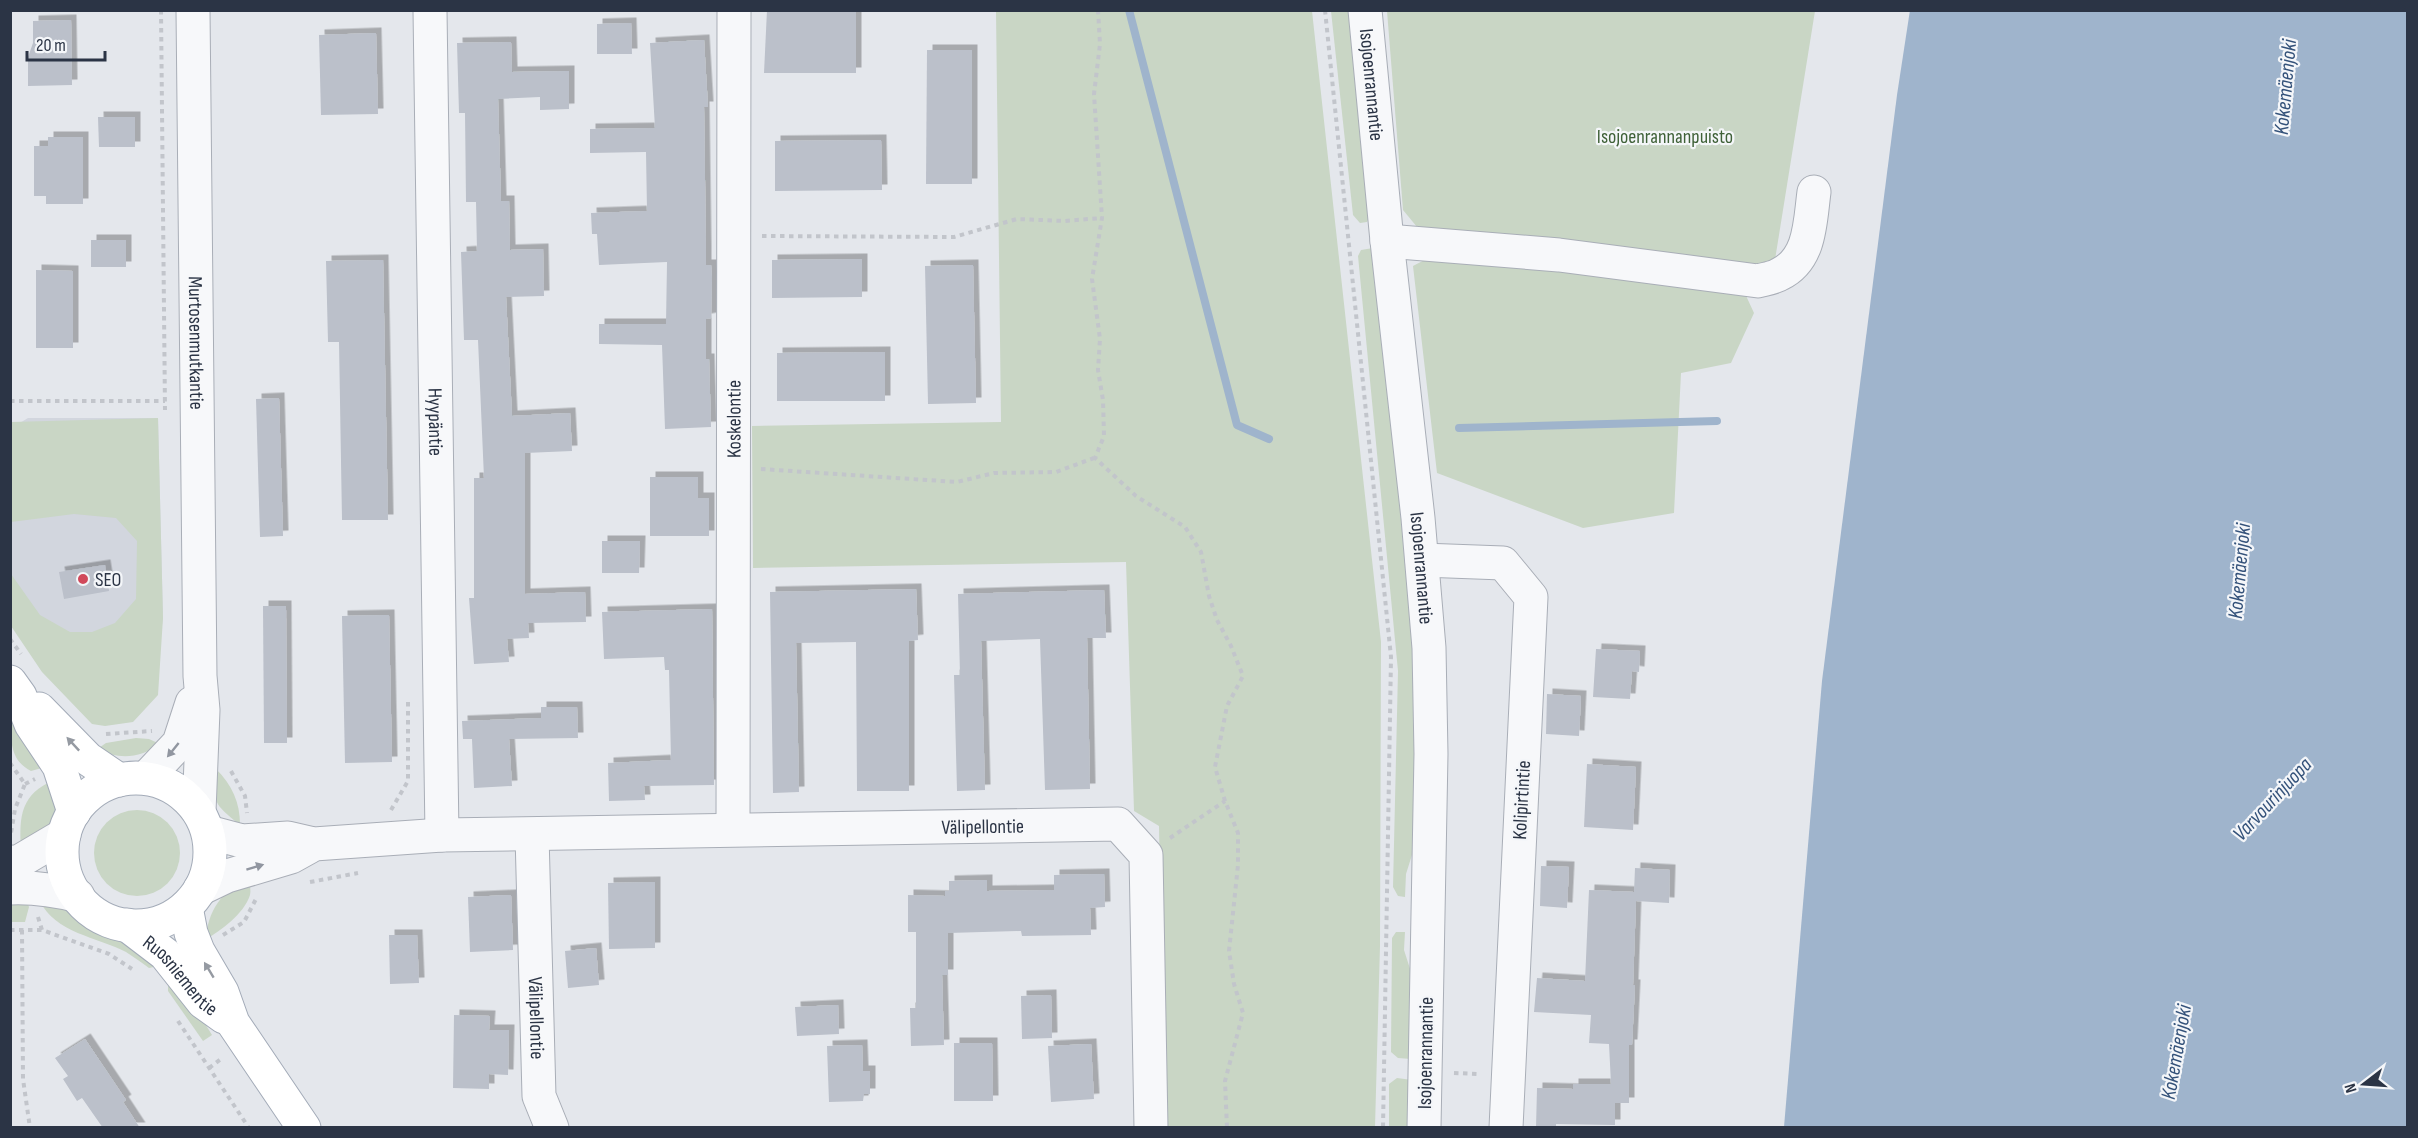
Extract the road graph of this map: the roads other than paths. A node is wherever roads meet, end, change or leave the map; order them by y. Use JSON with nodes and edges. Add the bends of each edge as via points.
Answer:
{"nodes":[{"id":1,"x":193,"y":10,"type":"edge"},
{"id":2,"x":430,"y":10,"type":"edge"},
{"id":3,"x":734,"y":10,"type":"edge"},
{"id":4,"x":1365,"y":10,"type":"edge"},
{"id":5,"x":1814,"y":192,"type":"dead end"},
{"id":6,"x":1387,"y":240,"type":"junction"},
{"id":7,"x":1422,"y":560,"type":"junction"},
{"id":8,"x":201,"y":676,"type":"junction"},
{"id":9,"x":15,"y":689,"type":"edge"},
{"id":10,"x":133,"y":779,"type":"junction"},
{"id":11,"x":203,"y":822,"type":"junction"},
{"id":12,"x":69,"y":824,"type":"junction"},
{"id":13,"x":733,"y":829,"type":"junction"},
{"id":14,"x":442,"y":835,"type":"junction"},
{"id":15,"x":532,"y":835,"type":"junction"},
{"id":16,"x":314,"y":844,"type":"junction"},
{"id":17,"x":10,"y":863,"type":"edge"},
{"id":18,"x":10,"y":888,"type":"edge"},
{"id":19,"x":78,"y":896,"type":"junction"},
{"id":20,"x":193,"y":898,"type":"junction"},
{"id":21,"x":127,"y":925,"type":"junction"},
{"id":22,"x":233,"y":1023,"type":"junction"},
{"id":23,"x":304,"y":1128,"type":"edge"},
{"id":24,"x":552,"y":1128,"type":"edge"},
{"id":25,"x":1151,"y":1128,"type":"edge"},
{"id":26,"x":1424,"y":1128,"type":"edge"},
{"id":27,"x":1506,"y":1128,"type":"edge"}],
"edges":[{"from":1,"to":8,"type":"street","name":"Murtosenmutkantie"},
{"from":2,"to":14,"type":"street","name":"Hyypäntie"},
{"from":3,"to":13,"type":"street","name":"Koskelontie"},
{"from":4,"to":6,"type":"street","name":"Isojoenrannantie"},
{"from":5,"to":6,"type":"street","via":[[1808,238],[1801,256],[1781,274],[1758,281],[1559,255]]},
{"from":6,"to":7,"type":"street","name":"Isojoenrannantie"},
{"from":7,"to":26,"type":"street","name":"Isojoenrannantie","via":[[1431,754]]},
{"from":7,"to":27,"type":"street","name":"Kolipirtintie","via":[[1503,563],[1531,597]]},
{"from":8,"to":10,"type":"street","name":"Murtosenmutkantie","one_way":true,"via":[[179,743]]},
{"from":8,"to":11,"type":"street","name":"Murtosenmutkantie"},
{"from":10,"to":9,"type":"main road","one_way":true,"via":[[88,759]]},
{"from":9,"to":12,"type":"main road","via":[[31,724],[59,766]]},
{"from":10,"to":11,"type":"main road","via":[[178,791]]},
{"from":10,"to":12,"type":"main road","via":[[101,787],[87,797]]},
{"from":11,"to":16,"type":"street","name":"Välipellontie","via":[[242,841],[288,838]]},
{"from":11,"to":20,"type":"main road","via":[[209,864]]},
{"from":12,"to":17,"type":"street","via":[[20,861]]},
{"from":12,"to":19,"type":"main road","via":[[63,850],[65,871]]},
{"from":13,"to":15,"type":"street","name":"Välipellontie"},
{"from":13,"to":25,"type":"street","name":"Välipellontie","via":[[1118,824],[1146,855]]},
{"from":14,"to":15,"type":"street","name":"Välipellontie"},
{"from":14,"to":16,"type":"street","name":"Välipellontie"},
{"from":15,"to":24,"type":"street","name":"Välipellontie","via":[[539,1096]]},
{"from":20,"to":16,"type":"street","name":"Välipellontie","one_way":true,"via":[[255,867],[291,857]]},
{"from":18,"to":19,"type":"street","via":[[28,887]]},
{"from":19,"to":21,"type":"main road","via":[[100,916]]},
{"from":20,"to":21,"type":"main road","via":[[164,921]]},
{"from":22,"to":20,"type":"main road","name":"Ruosniementie","one_way":true,"via":[[222,992],[190,933]]},
{"from":21,"to":22,"type":"main road","name":"Ruosniementie","via":[[165,954],[204,1002]]},
{"from":22,"to":23,"type":"main road","name":"Ruosniementie"}]}
